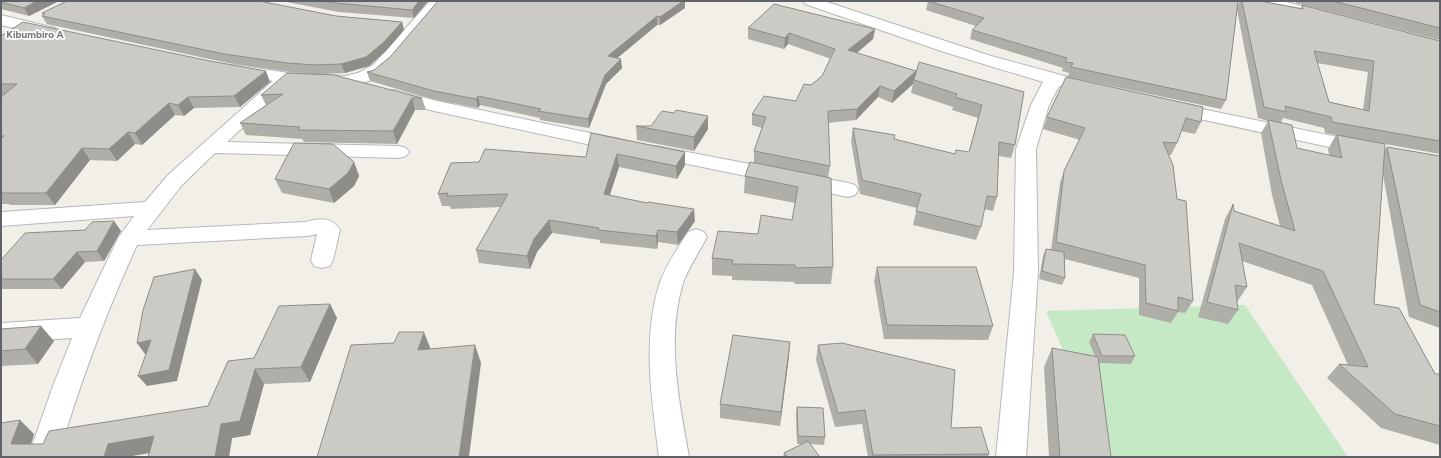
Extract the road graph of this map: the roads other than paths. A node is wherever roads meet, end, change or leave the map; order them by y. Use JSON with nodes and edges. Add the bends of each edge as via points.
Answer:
{"nodes":[{"id":1,"x":438,"y":1,"type":"edge"},
{"id":2,"x":810,"y":1,"type":"edge"},
{"id":3,"x":1266,"y":1,"type":"edge"},
{"id":4,"x":1286,"y":4,"type":"edge"},
{"id":5,"x":46,"y":15,"type":"edge"},
{"id":6,"x":1325,"y":17,"type":"edge"},
{"id":7,"x":1,"y":20,"type":"edge"},
{"id":8,"x":397,"y":23,"type":"edge"},
{"id":9,"x":418,"y":25,"type":"junction"},
{"id":10,"x":24,"y":26,"type":"junction"},
{"id":11,"x":63,"y":34,"type":"edge"},
{"id":12,"x":8,"y":37,"type":"edge"},
{"id":13,"x":219,"y":66,"type":"edge"},
{"id":14,"x":288,"y":78,"type":"junction"},
{"id":15,"x":1053,"y":80,"type":"junction"},
{"id":16,"x":345,"y":81,"type":"junction"},
{"id":17,"x":1110,"y":94,"type":"edge"},
{"id":18,"x":1157,"y":104,"type":"edge"},
{"id":19,"x":210,"y":147,"type":"junction"},
{"id":20,"x":1382,"y":151,"type":"edge"},
{"id":21,"x":399,"y":152,"type":"dead end"},
{"id":22,"x":848,"y":190,"type":"dead end"},
{"id":23,"x":151,"y":208,"type":"junction"},
{"id":24,"x":1,"y":219,"type":"edge"},
{"id":25,"x":696,"y":237,"type":"dead end"},
{"id":26,"x":129,"y":238,"type":"junction"},
{"id":27,"x":322,"y":260,"type":"dead end"},
{"id":28,"x":89,"y":327,"type":"junction"},
{"id":29,"x":1,"y":333,"type":"edge"},
{"id":30,"x":43,"y":457,"type":"edge"},
{"id":31,"x":674,"y":457,"type":"edge"},
{"id":32,"x":1011,"y":457,"type":"edge"}],
"edges":[{"from":1,"to":9,"type":"street"},
{"from":2,"to":15,"type":"street"},
{"from":3,"to":4,"type":"street"},
{"from":4,"to":6,"type":"street"},
{"from":5,"to":10,"type":"street"},
{"from":7,"to":10,"type":"street"},
{"from":8,"to":9,"type":"street"},
{"from":9,"to":16,"type":"street","via":[[379,69]]},
{"from":10,"to":11,"type":"street"},
{"from":10,"to":12,"type":"street"},
{"from":13,"to":14,"type":"street"},
{"from":14,"to":16,"type":"street"},
{"from":14,"to":19,"type":"street"},
{"from":15,"to":17,"type":"street"},
{"from":15,"to":32,"type":"street","via":[[1040,105],[1026,149],[1026,272]]},
{"from":16,"to":22,"type":"street","via":[[434,106]]},
{"from":18,"to":20,"type":"street"},
{"from":19,"to":21,"type":"street"},
{"from":19,"to":23,"type":"street","via":[[175,180]]},
{"from":23,"to":24,"type":"street"},
{"from":23,"to":26,"type":"street"},
{"from":25,"to":31,"type":"street","via":[[671,284],[662,326],[661,355]]},
{"from":26,"to":27,"type":"street","via":[[308,229],[319,225],[329,230]]},
{"from":26,"to":28,"type":"street"},
{"from":28,"to":29,"type":"street"},
{"from":28,"to":30,"type":"street","via":[[66,386]]}]}
